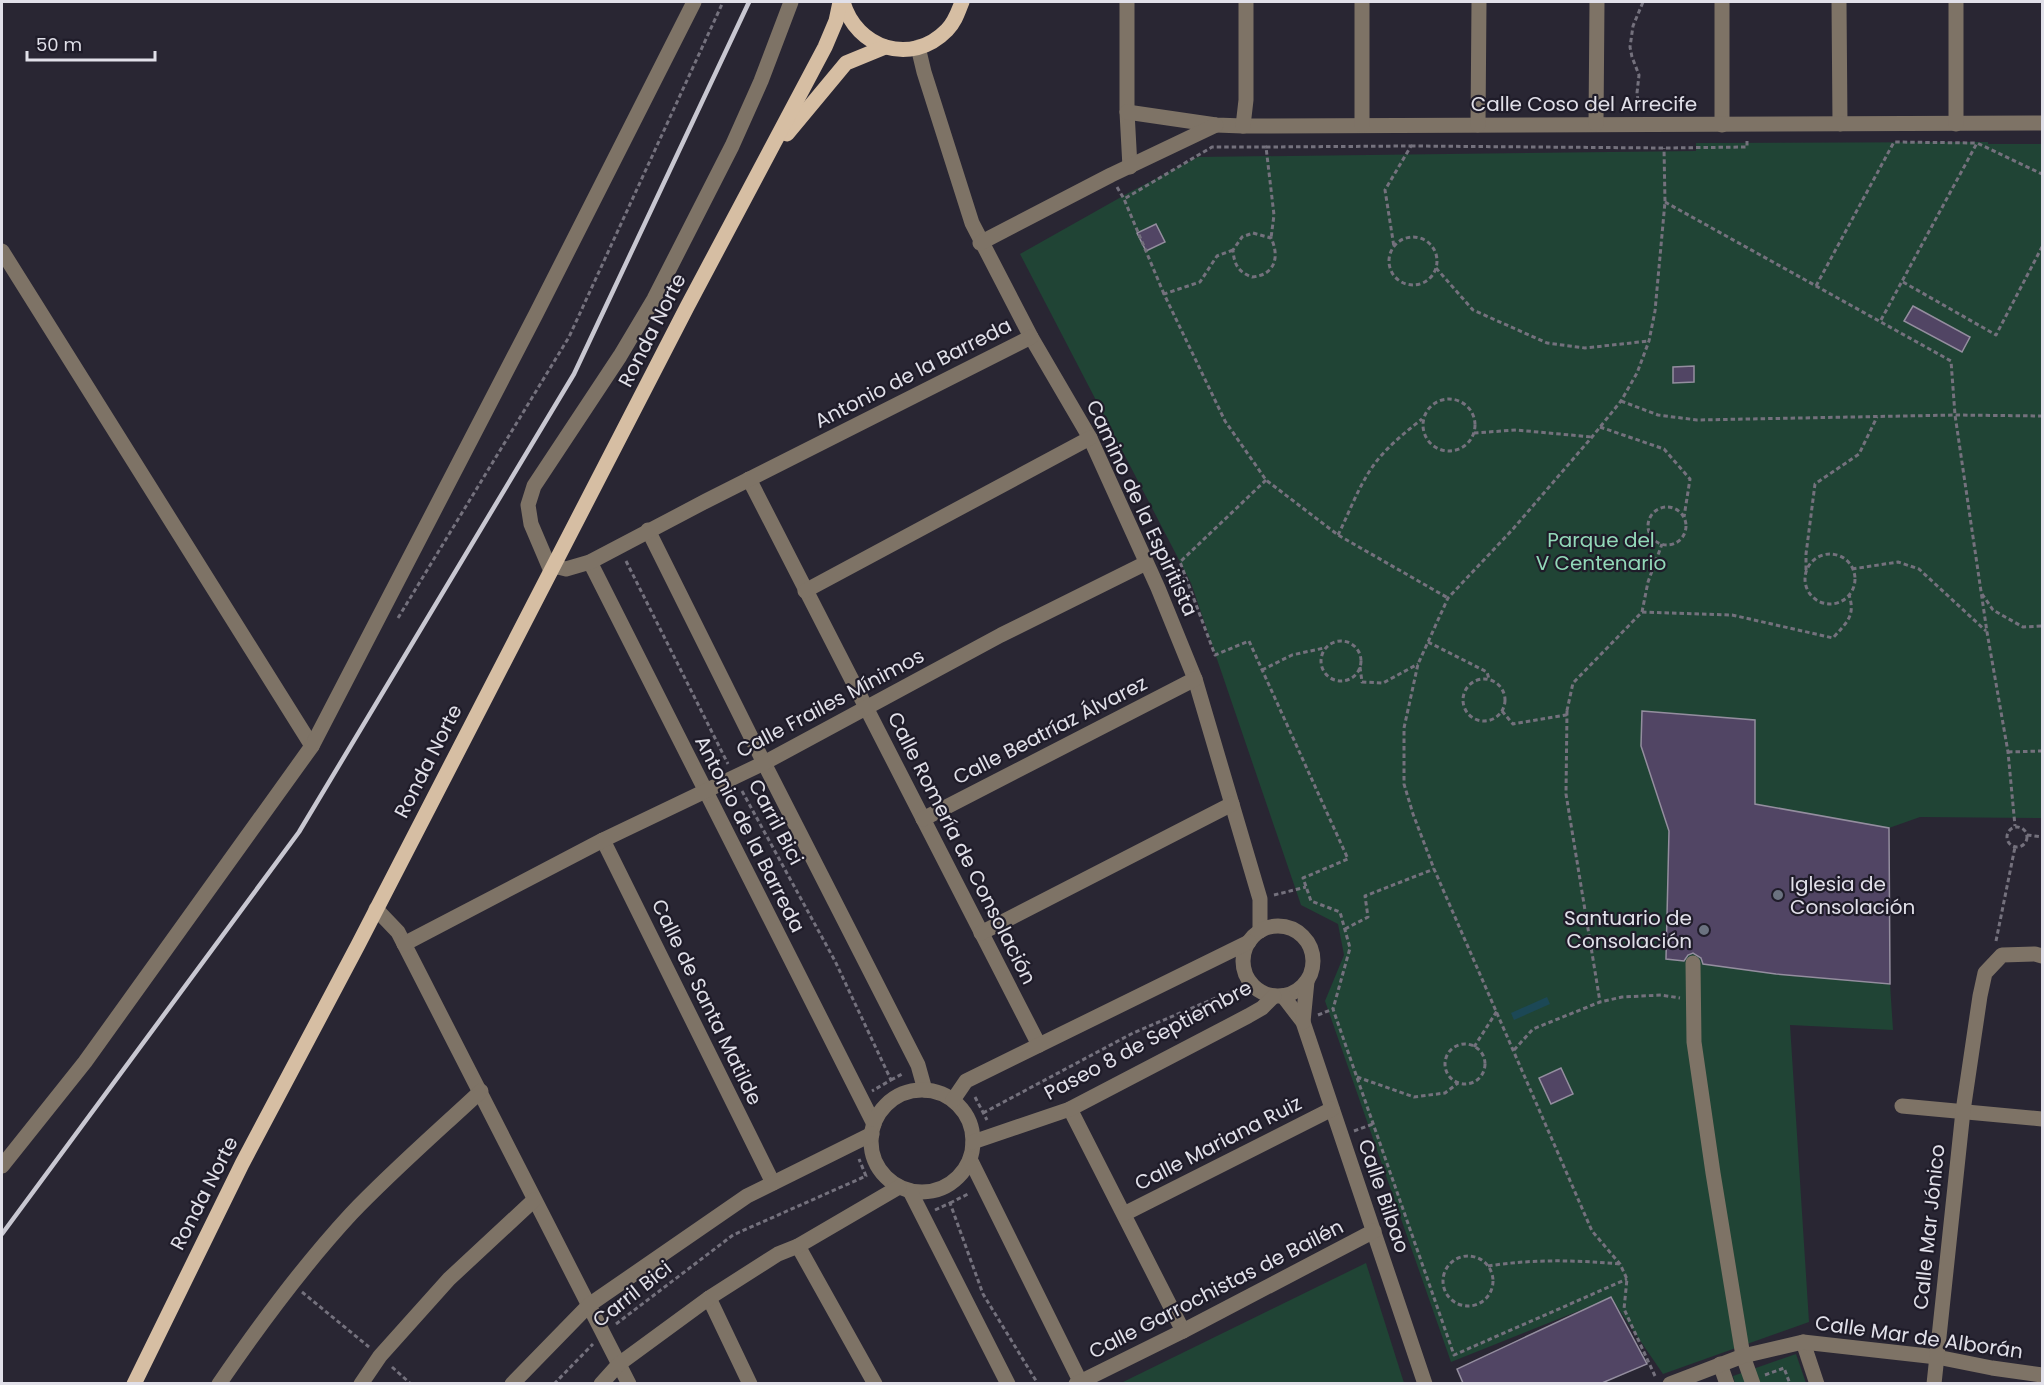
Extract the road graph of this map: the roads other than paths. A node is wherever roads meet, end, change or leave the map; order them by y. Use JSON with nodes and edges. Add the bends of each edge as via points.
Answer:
{"nodes":[{"id":1,"x":694,"y":2,"type":"edge"},
{"id":2,"x":791,"y":2,"type":"edge"},
{"id":3,"x":842,"y":2,"type":"edge"},
{"id":4,"x":962,"y":2,"type":"edge"},
{"id":5,"x":1128,"y":2,"type":"edge"},
{"id":6,"x":1246,"y":2,"type":"edge"},
{"id":7,"x":1362,"y":2,"type":"edge"},
{"id":8,"x":1479,"y":2,"type":"edge"},
{"id":9,"x":1597,"y":2,"type":"edge"},
{"id":10,"x":1722,"y":2,"type":"edge"},
{"id":11,"x":1839,"y":2,"type":"edge"},
{"id":12,"x":1956,"y":2,"type":"edge"},
{"id":13,"x":885,"y":47,"type":"junction"},
{"id":14,"x":918,"y":48,"type":"junction"},
{"id":15,"x":1127,"y":112,"type":"junction"},
{"id":16,"x":2043,"y":123,"type":"edge"},
{"id":17,"x":1596,"y":124,"type":"junction"},
{"id":18,"x":1840,"y":124,"type":"junction"},
{"id":19,"x":1956,"y":124,"type":"junction"},
{"id":20,"x":1216,"y":125,"type":"junction"},
{"id":21,"x":1362,"y":125,"type":"junction"},
{"id":22,"x":1478,"y":125,"type":"junction"},
{"id":23,"x":1722,"y":125,"type":"junction"},
{"id":24,"x":1243,"y":126,"type":"junction"},
{"id":25,"x":765,"y":162,"type":"junction"},
{"id":26,"x":1130,"y":167,"type":"junction"},
{"id":27,"x":980,"y":243,"type":"junction"},
{"id":28,"x":2,"y":251,"type":"edge"},
{"id":29,"x":1031,"y":337,"type":"junction"},
{"id":30,"x":1090,"y":438,"type":"junction"},
{"id":31,"x":749,"y":479,"type":"junction"},
{"id":32,"x":648,"y":530,"type":"junction"},
{"id":33,"x":590,"y":562,"type":"junction"},
{"id":34,"x":1146,"y":563,"type":"junction"},
{"id":35,"x":552,"y":569,"type":"junction"},
{"id":36,"x":805,"y":591,"type":"junction"},
{"id":37,"x":1195,"y":679,"type":"junction"},
{"id":38,"x":867,"y":708,"type":"junction"},
{"id":39,"x":312,"y":746,"type":"junction"},
{"id":40,"x":764,"y":763,"type":"junction"},
{"id":41,"x":706,"y":792,"type":"junction"},
{"id":42,"x":1232,"y":804,"type":"junction"},
{"id":43,"x":923,"y":819,"type":"junction"},
{"id":44,"x":603,"y":840,"type":"junction"},
{"id":45,"x":1260,"y":898,"type":"junction"},
{"id":46,"x":376,"y":909,"type":"junction"},
{"id":47,"x":1278,"y":927,"type":"junction"},
{"id":48,"x":981,"y":933,"type":"junction"},
{"id":49,"x":1255,"y":937,"type":"junction"},
{"id":50,"x":404,"y":944,"type":"junction"},
{"id":51,"x":2043,"y":956,"type":"edge"},
{"id":52,"x":1693,"y":963,"type":"dead end"},
{"id":53,"x":1307,"y":981,"type":"junction"},
{"id":54,"x":1278,"y":996,"type":"junction"},
{"id":55,"x":1303,"y":1022,"type":"junction"},
{"id":56,"x":1039,"y":1045,"type":"junction"},
{"id":57,"x":925,"y":1090,"type":"junction"},
{"id":58,"x":481,"y":1091,"type":"junction"},
{"id":59,"x":953,"y":1100,"type":"junction"},
{"id":60,"x":1902,"y":1106,"type":"dead end"},
{"id":61,"x":1332,"y":1108,"type":"junction"},
{"id":62,"x":1070,"y":1109,"type":"junction"},
{"id":63,"x":1963,"y":1111,"type":"junction"},
{"id":64,"x":2043,"y":1119,"type":"edge"},
{"id":65,"x":873,"y":1129,"type":"junction"},
{"id":66,"x":973,"y":1143,"type":"junction"},
{"id":67,"x":970,"y":1159,"type":"junction"},
{"id":68,"x":2,"y":1166,"type":"edge"},
{"id":69,"x":773,"y":1183,"type":"junction"},
{"id":70,"x":905,"y":1189,"type":"junction"},
{"id":71,"x":534,"y":1200,"type":"junction"},
{"id":72,"x":1124,"y":1214,"type":"junction"},
{"id":73,"x":1374,"y":1231,"type":"junction"},
{"id":74,"x":798,"y":1246,"type":"junction"},
{"id":75,"x":709,"y":1298,"type":"junction"},
{"id":76,"x":589,"y":1305,"type":"junction"},
{"id":77,"x":1183,"y":1331,"type":"junction"},
{"id":78,"x":1803,"y":1342,"type":"junction"},
{"id":79,"x":1743,"y":1356,"type":"junction"},
{"id":80,"x":1937,"y":1357,"type":"junction"},
{"id":81,"x":619,"y":1364,"type":"junction"},
{"id":82,"x":1720,"y":1364,"type":"junction"},
{"id":83,"x":2043,"y":1376,"type":"edge"},
{"id":84,"x":1078,"y":1382,"type":"edge"},
{"id":85,"x":1753,"y":1382,"type":"edge"},
{"id":86,"x":134,"y":1383,"type":"edge"},
{"id":87,"x":219,"y":1383,"type":"edge"},
{"id":88,"x":361,"y":1383,"type":"edge"},
{"id":89,"x":512,"y":1383,"type":"edge"},
{"id":90,"x":601,"y":1383,"type":"edge"},
{"id":91,"x":629,"y":1383,"type":"edge"},
{"id":92,"x":750,"y":1383,"type":"edge"},
{"id":93,"x":875,"y":1383,"type":"edge"},
{"id":94,"x":1008,"y":1383,"type":"edge"},
{"id":95,"x":1425,"y":1383,"type":"edge"},
{"id":96,"x":1670,"y":1383,"type":"edge"},
{"id":97,"x":1727,"y":1383,"type":"edge"},
{"id":98,"x":1817,"y":1383,"type":"edge"},
{"id":99,"x":1934,"y":1383,"type":"edge"}],
"edges":[{"from":1,"to":39,"type":"street"},
{"from":2,"to":35,"type":"street","via":[[732,146],[654,299],[534,486],[528,505],[531,524]]},
{"from":3,"to":13,"type":"main road","name":"Ronda Norte","via":[[856,28]]},
{"from":3,"to":25,"type":"main road","name":"Ronda Norte","via":[[825,47]]},
{"from":4,"to":14,"type":"main road","via":[[947,30]]},
{"from":5,"to":15,"type":"street"},
{"from":6,"to":24,"type":"street"},
{"from":7,"to":21,"type":"street"},
{"from":8,"to":22,"type":"street"},
{"from":9,"to":17,"type":"street"},
{"from":10,"to":23,"type":"street"},
{"from":11,"to":18,"type":"street"},
{"from":12,"to":19,"type":"street"},
{"from":13,"to":14,"type":"main road","name":"Ronda Norte"},
{"from":13,"to":25,"type":"main road","name":"Ronda Norte","via":[[846,63]]},
{"from":14,"to":27,"type":"street","name":"Camino de la Espiritista"},
{"from":15,"to":20,"type":"street","name":"Calle Coso del Arrecife"},
{"from":15,"to":26,"type":"street"},
{"from":16,"to":19,"type":"street","name":"Calle Coso del Arrecife"},
{"from":17,"to":22,"type":"street","name":"Calle Coso del Arrecife"},
{"from":17,"to":23,"type":"street","name":"Calle Coso del Arrecife"},
{"from":18,"to":19,"type":"street","name":"Calle Coso del Arrecife"},
{"from":18,"to":23,"type":"street","name":"Calle Coso del Arrecife"},
{"from":20,"to":24,"type":"street","name":"Calle Coso del Arrecife"},
{"from":20,"to":26,"type":"street"},
{"from":21,"to":22,"type":"street","name":"Calle Coso del Arrecife"},
{"from":21,"to":24,"type":"street","name":"Calle Coso del Arrecife"},
{"from":25,"to":35,"type":"main road","name":"Ronda Norte"},
{"from":26,"to":27,"type":"street"},
{"from":27,"to":29,"type":"street","name":"Camino de la Espiritista"},
{"from":28,"to":39,"type":"street"},
{"from":29,"to":30,"type":"street","name":"Camino de la Espiritista"},
{"from":29,"to":31,"type":"street","name":"Antonio de la Barreda"},
{"from":30,"to":34,"type":"street","name":"Camino de la Espiritista"},
{"from":30,"to":36,"type":"street"},
{"from":31,"to":32,"type":"street","name":"Antonio de la Barreda"},
{"from":31,"to":36,"type":"street","name":"Calle Romería de Consolación"},
{"from":32,"to":33,"type":"street","name":"Antonio de la Barreda"},
{"from":32,"to":40,"type":"street"},
{"from":33,"to":35,"type":"street","name":"Antonio de la Barreda"},
{"from":33,"to":41,"type":"street","name":"Antonio de la Barreda"},
{"from":34,"to":37,"type":"street","name":"Camino de la Espiritista"},
{"from":34,"to":38,"type":"street","name":"Calle Frailes Mínimos"},
{"from":35,"to":46,"type":"main road","name":"Ronda Norte"},
{"from":36,"to":38,"type":"street","name":"Calle Romería de Consolación"},
{"from":37,"to":42,"type":"street","name":"Camino de la Espiritista"},
{"from":37,"to":43,"type":"street","name":"Calle Beatríaz Álvarez"},
{"from":38,"to":40,"type":"street","name":"Calle Frailes Mínimos"},
{"from":38,"to":43,"type":"street","name":"Calle Romería de Consolación"},
{"from":39,"to":68,"type":"street","via":[[85,1062]]},
{"from":40,"to":41,"type":"street","name":"Calle Frailes Mínimos"},
{"from":40,"to":57,"type":"street","via":[[918,1065]]},
{"from":41,"to":44,"type":"street","name":"Calle Frailes Mínimos"},
{"from":41,"to":65,"type":"street","name":"Antonio de la Barreda"},
{"from":42,"to":45,"type":"street","name":"Camino de la Espiritista"},
{"from":42,"to":48,"type":"street"},
{"from":43,"to":48,"type":"street","name":"Calle Romería de Consolación"},
{"from":44,"to":50,"type":"street","name":"Calle Frailes Mínimos"},
{"from":44,"to":69,"type":"street","name":"Calle de Santa Matilde"},
{"from":45,"to":47,"type":"street","name":"Camino de la Espiritista"},
{"from":45,"to":49,"type":"street","name":"Camino de la Espiritista"},
{"from":46,"to":50,"type":"street"},
{"from":46,"to":86,"type":"main road","name":"Ronda Norte","via":[[242,1164]]},
{"from":47,"to":49,"type":"street","via":[[1271,926]]},
{"from":47,"to":53,"type":"street","via":[[1296,931],[1310,946],[1312,970]]},
{"from":48,"to":56,"type":"street","name":"Calle Romería de Consolación"},
{"from":49,"to":54,"type":"street","via":[[1244,953],[1251,983],[1262,992]]},
{"from":49,"to":56,"type":"street"},
{"from":50,"to":58,"type":"street"},
{"from":51,"to":63,"type":"street","name":"Calle Mar Jónico","via":[[2002,955],[1985,973]]},
{"from":52,"to":79,"type":"street","via":[[1695,1053]]},
{"from":53,"to":54,"type":"street","via":[[1294,992]]},
{"from":53,"to":55,"type":"street","name":"Calle Bilbao"},
{"from":54,"to":55,"type":"street","name":"Calle Bilbao"},
{"from":54,"to":62,"type":"street","name":"Paseo 8 de Septiembre","via":[[1248,1016]]},
{"from":55,"to":61,"type":"street","name":"Calle Bilbao"},
{"from":56,"to":59,"type":"street","via":[[966,1081]]},
{"from":57,"to":59,"type":"street"},
{"from":57,"to":65,"type":"street","via":[[894,1099],[882,1110]]},
{"from":58,"to":71,"type":"street"},
{"from":58,"to":87,"type":"street","via":[[366,1199],[291,1283]]},
{"from":59,"to":66,"type":"street","via":[[971,1127]]},
{"from":60,"to":63,"type":"street"},
{"from":61,"to":72,"type":"street","name":"Calle Mariana Ruiz"},
{"from":61,"to":73,"type":"street","name":"Calle Bilbao"},
{"from":62,"to":66,"type":"street","name":"Paseo 8 de Septiembre"},
{"from":62,"to":72,"type":"street"},
{"from":63,"to":64,"type":"street"},
{"from":63,"to":80,"type":"street","name":"Calle Mar Jónico"},
{"from":65,"to":69,"type":"street"},
{"from":65,"to":70,"type":"street","via":[[872,1150],[877,1165],[886,1178]]},
{"from":66,"to":67,"type":"street"},
{"from":67,"to":70,"type":"street","via":[[952,1183],[939,1189]]},
{"from":67,"to":84,"type":"street"},
{"from":69,"to":76,"type":"street","via":[[747,1196]]},
{"from":70,"to":74,"type":"street"},
{"from":70,"to":94,"type":"street"},
{"from":71,"to":76,"type":"street"},
{"from":71,"to":88,"type":"street","via":[[449,1279]]},
{"from":72,"to":77,"type":"street"},
{"from":73,"to":77,"type":"street","name":"Calle Garrochistas de Bailén"},
{"from":73,"to":95,"type":"street","name":"Calle Bilbao"},
{"from":74,"to":75,"type":"street","via":[[778,1254]]},
{"from":74,"to":93,"type":"street"},
{"from":75,"to":81,"type":"street"},
{"from":75,"to":92,"type":"street"},
{"from":76,"to":81,"type":"street"},
{"from":76,"to":89,"type":"street"},
{"from":77,"to":84,"type":"street","name":"Calle Garrochistas de Bailén"},
{"from":78,"to":79,"type":"street","name":"Calle Mar de Alborán"},
{"from":78,"to":80,"type":"street","name":"Calle Mar de Alborán"},
{"from":78,"to":98,"type":"street"},
{"from":79,"to":82,"type":"street","name":"Calle Mar de Alborán"},
{"from":79,"to":85,"type":"street"},
{"from":80,"to":83,"type":"street","name":"Calle Mar de Alborán"},
{"from":80,"to":99,"type":"street","name":"Calle Mar Jónico"},
{"from":81,"to":90,"type":"street"},
{"from":81,"to":91,"type":"street"},
{"from":82,"to":96,"type":"street","name":"Calle Mar de Alborán"},
{"from":82,"to":97,"type":"street"}]}
